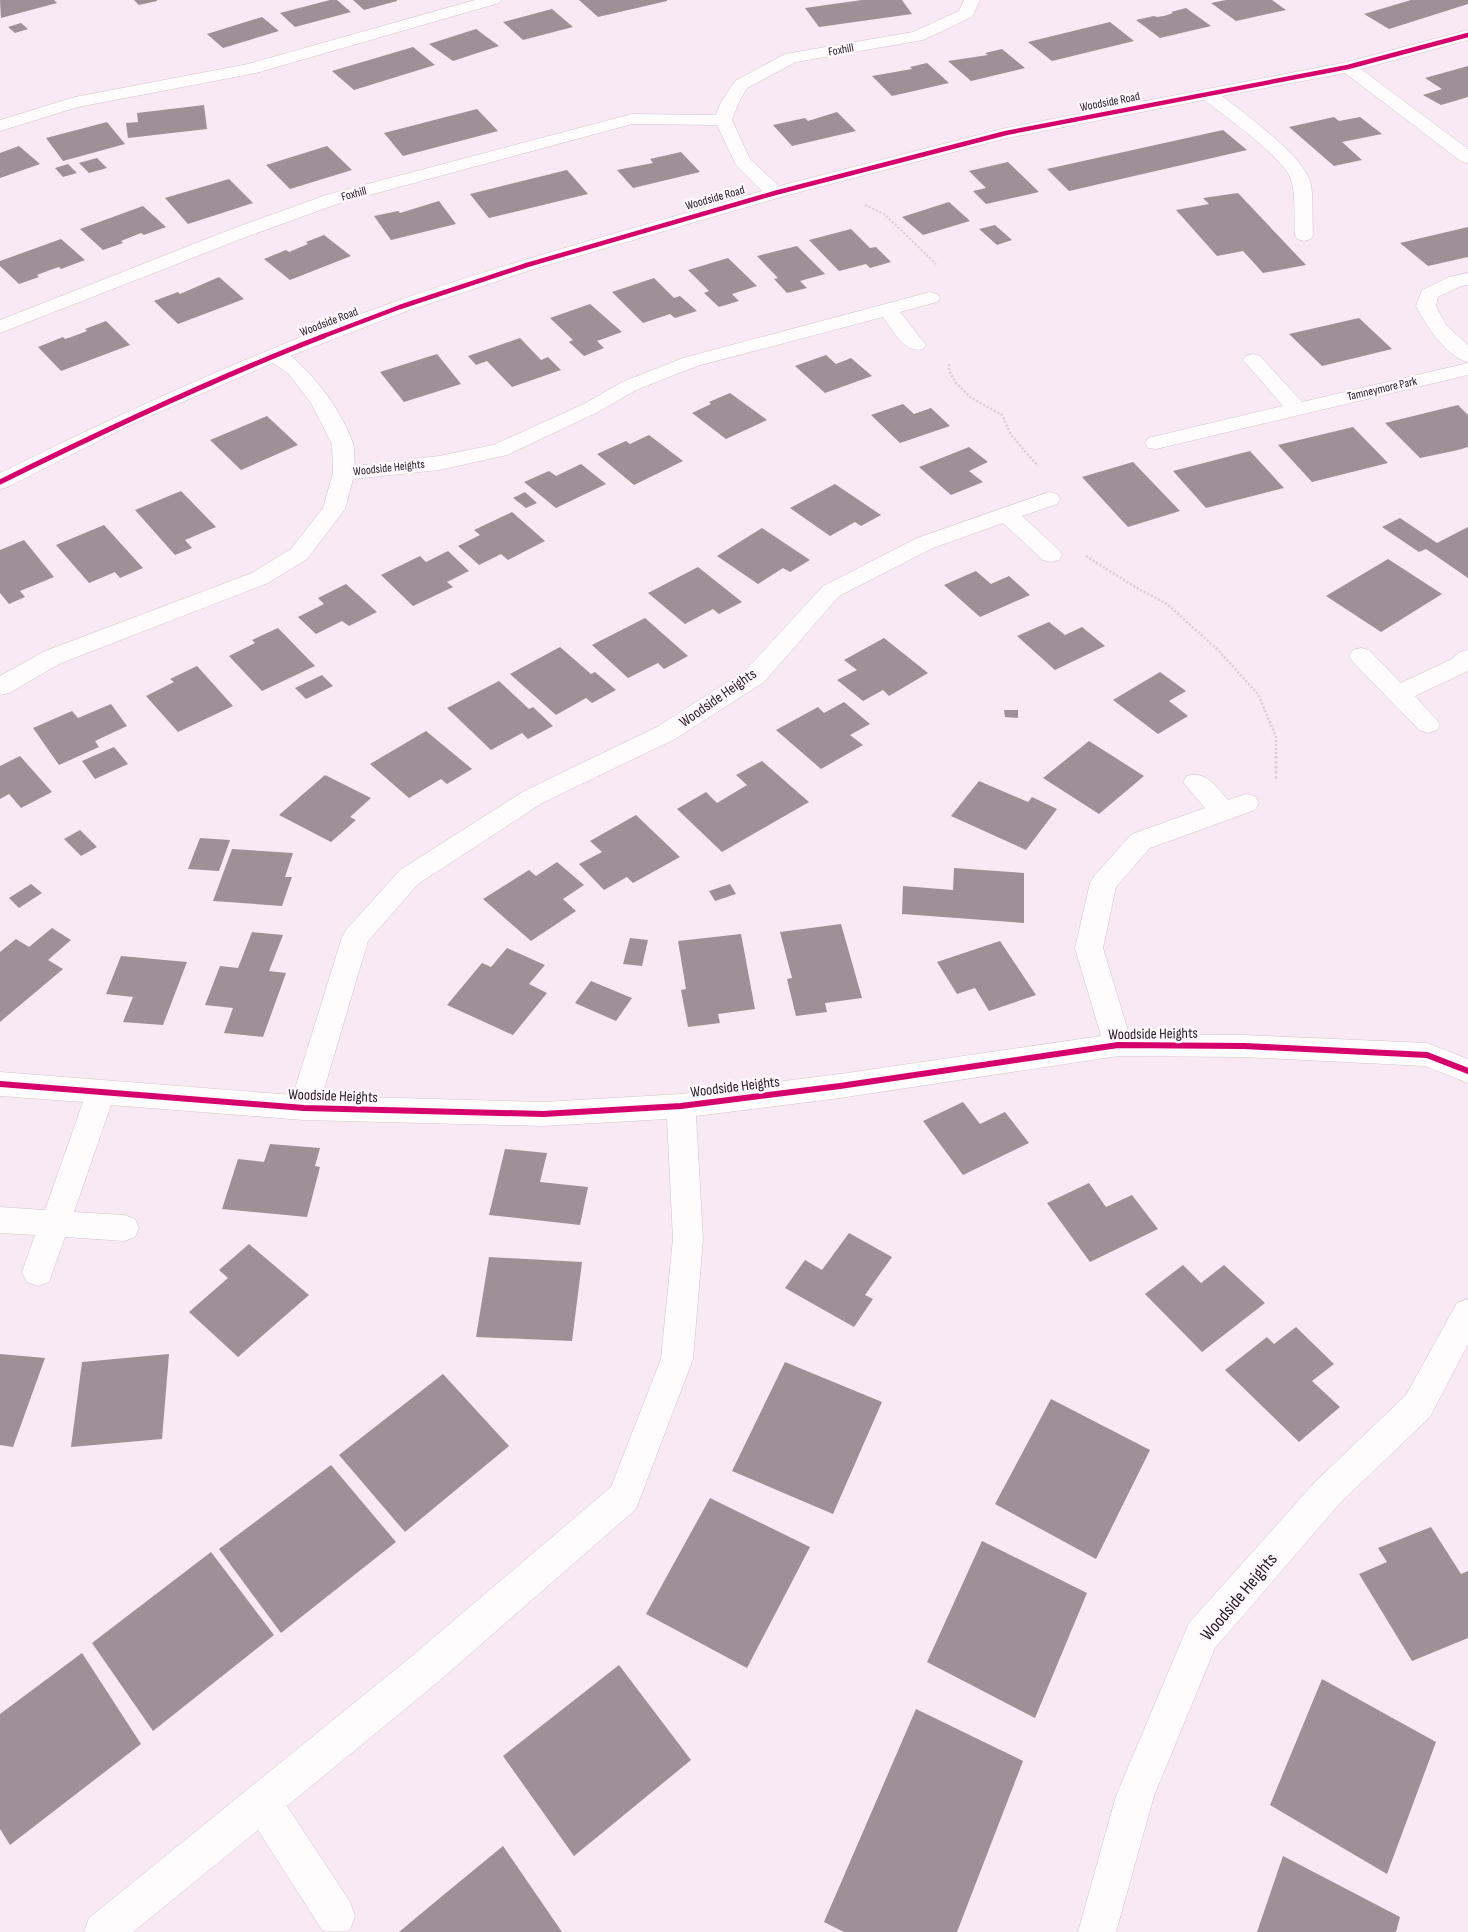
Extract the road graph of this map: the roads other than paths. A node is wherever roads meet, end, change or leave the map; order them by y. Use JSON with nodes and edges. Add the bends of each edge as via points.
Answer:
{"nodes":[{"id":1,"x":493,"y":0,"type":"edge"},
{"id":2,"x":972,"y":0,"type":"edge"},
{"id":3,"x":1468,"y":35,"type":"edge"},
{"id":4,"x":1348,"y":67,"type":"junction"},
{"id":5,"x":1209,"y":95,"type":"junction"},
{"id":6,"x":723,"y":120,"type":"junction"},
{"id":7,"x":0,"y":126,"type":"edge"},
{"id":8,"x":1468,"y":158,"type":"edge"},
{"id":9,"x":775,"y":193,"type":"junction"},
{"id":10,"x":1304,"y":235,"type":"dead end"},
{"id":11,"x":1468,"y":279,"type":"edge"},
{"id":12,"x":930,"y":298,"type":"dead end"},
{"id":13,"x":887,"y":309,"type":"junction"},
{"id":14,"x":0,"y":328,"type":"edge"},
{"id":15,"x":916,"y":345,"type":"dead end"},
{"id":16,"x":275,"y":355,"type":"junction"},
{"id":17,"x":1468,"y":356,"type":"edge"},
{"id":18,"x":1253,"y":360,"type":"dead end"},
{"id":19,"x":1468,"y":369,"type":"edge"},
{"id":20,"x":1297,"y":409,"type":"junction"},
{"id":21,"x":1156,"y":443,"type":"dead end"},
{"id":22,"x":344,"y":473,"type":"junction"},
{"id":23,"x":0,"y":482,"type":"edge"},
{"id":24,"x":1049,"y":499,"type":"road end"},
{"id":25,"x":1006,"y":514,"type":"junction"},
{"id":26,"x":1051,"y":555,"type":"road end"},
{"id":27,"x":1361,"y":656,"type":"dead end"},
{"id":28,"x":1468,"y":658,"type":"edge"},
{"id":29,"x":0,"y":687,"type":"edge"},
{"id":30,"x":1398,"y":694,"type":"junction"},
{"id":31,"x":1428,"y":724,"type":"dead end"},
{"id":32,"x":1196,"y":782,"type":"dead end"},
{"id":33,"x":1118,"y":1044,"type":"junction"},
{"id":34,"x":1468,"y":1070,"type":"edge"},
{"id":35,"x":0,"y":1084,"type":"edge"},
{"id":36,"x":101,"y":1092,"type":"junction"},
{"id":37,"x":681,"y":1106,"type":"junction"},
{"id":38,"x":304,"y":1108,"type":"junction"},
{"id":39,"x":0,"y":1220,"type":"edge"},
{"id":40,"x":55,"y":1223,"type":"junction"},
{"id":41,"x":124,"y":1228,"type":"dead end"},
{"id":42,"x":38,"y":1272,"type":"dead end"},
{"id":43,"x":1468,"y":1313,"type":"edge"},
{"id":44,"x":262,"y":1802,"type":"junction"},
{"id":45,"x":336,"y":1916,"type":"dead end"},
{"id":46,"x":103,"y":1932,"type":"edge"},
{"id":47,"x":1097,"y":1932,"type":"edge"}],
"edges":[{"from":1,"to":7,"type":"street","via":[[250,69],[75,102]]},
{"from":2,"to":6,"type":"street","name":"Foxhill","via":[[966,14],[917,36],[791,58],[742,85]]},
{"from":3,"to":4,"type":"street","name":"Woodside Road"},
{"from":4,"to":5,"type":"street","name":"Woodside Road"},
{"from":4,"to":8,"type":"street"},
{"from":5,"to":9,"type":"street","name":"Woodside Road","via":[[1006,133]]},
{"from":5,"to":10,"type":"street","via":[[1285,160],[1300,178]]},
{"from":6,"to":9,"type":"street","via":[[742,161]]},
{"from":6,"to":14,"type":"street","name":"Foxhill","via":[[632,120],[333,199]]},
{"from":9,"to":16,"type":"street","name":"Woodside Road","via":[[527,265],[400,307]]},
{"from":11,"to":17,"type":"street","via":[[1428,294],[1426,306],[1438,328]]},
{"from":12,"to":13,"type":"street","name":"Woodside Heights"},
{"from":13,"to":15,"type":"street"},
{"from":13,"to":22,"type":"street","name":"Woodside Heights","via":[[690,362],[630,386],[499,450],[439,463]]},
{"from":16,"to":22,"type":"street","name":"Woodside Heights","via":[[296,370],[321,402],[343,444]]},
{"from":16,"to":23,"type":"street","name":"Woodside Road","via":[[129,418]]},
{"from":18,"to":20,"type":"street"},
{"from":19,"to":20,"type":"street","name":"Tamneymore Park"},
{"from":20,"to":21,"type":"street","name":"Tamneymore Park"},
{"from":22,"to":29,"type":"street","name":"Woodside Heights","via":[[334,509],[299,554],[260,578],[53,657]]},
{"from":24,"to":25,"type":"street","name":"Woodside Heights"},
{"from":25,"to":26,"type":"street"},
{"from":25,"to":38,"type":"street","name":"Woodside Heights","via":[[925,543],[831,591],[754,676],[666,733],[533,797],[409,877],[356,937]]},
{"from":27,"to":30,"type":"street"},
{"from":28,"to":30,"type":"street","via":[[1460,665]]},
{"from":30,"to":31,"type":"street"},
{"from":32,"to":33,"type":"street","via":[[1235,807],[1141,841],[1102,883],[1089,948]]},
{"from":33,"to":34,"type":"street","name":"Woodside Heights","via":[[1426,1055]]},
{"from":33,"to":37,"type":"street","name":"Woodside Heights","via":[[840,1086]]},
{"from":35,"to":36,"type":"street","name":"Woodside Heights"},
{"from":36,"to":38,"type":"street","name":"Woodside Heights"},
{"from":36,"to":40,"type":"street"},
{"from":37,"to":38,"type":"street","name":"Woodside Heights","via":[[543,1114]]},
{"from":37,"to":44,"type":"street","via":[[688,1239],[677,1358],[624,1498]]},
{"from":39,"to":40,"type":"street"},
{"from":40,"to":41,"type":"street"},
{"from":40,"to":42,"type":"street"},
{"from":43,"to":47,"type":"street","name":"Woodside Heights","via":[[1418,1406],[1328,1492],[1202,1636],[1135,1796]]},
{"from":44,"to":45,"type":"street"},
{"from":44,"to":46,"type":"street"}]}
